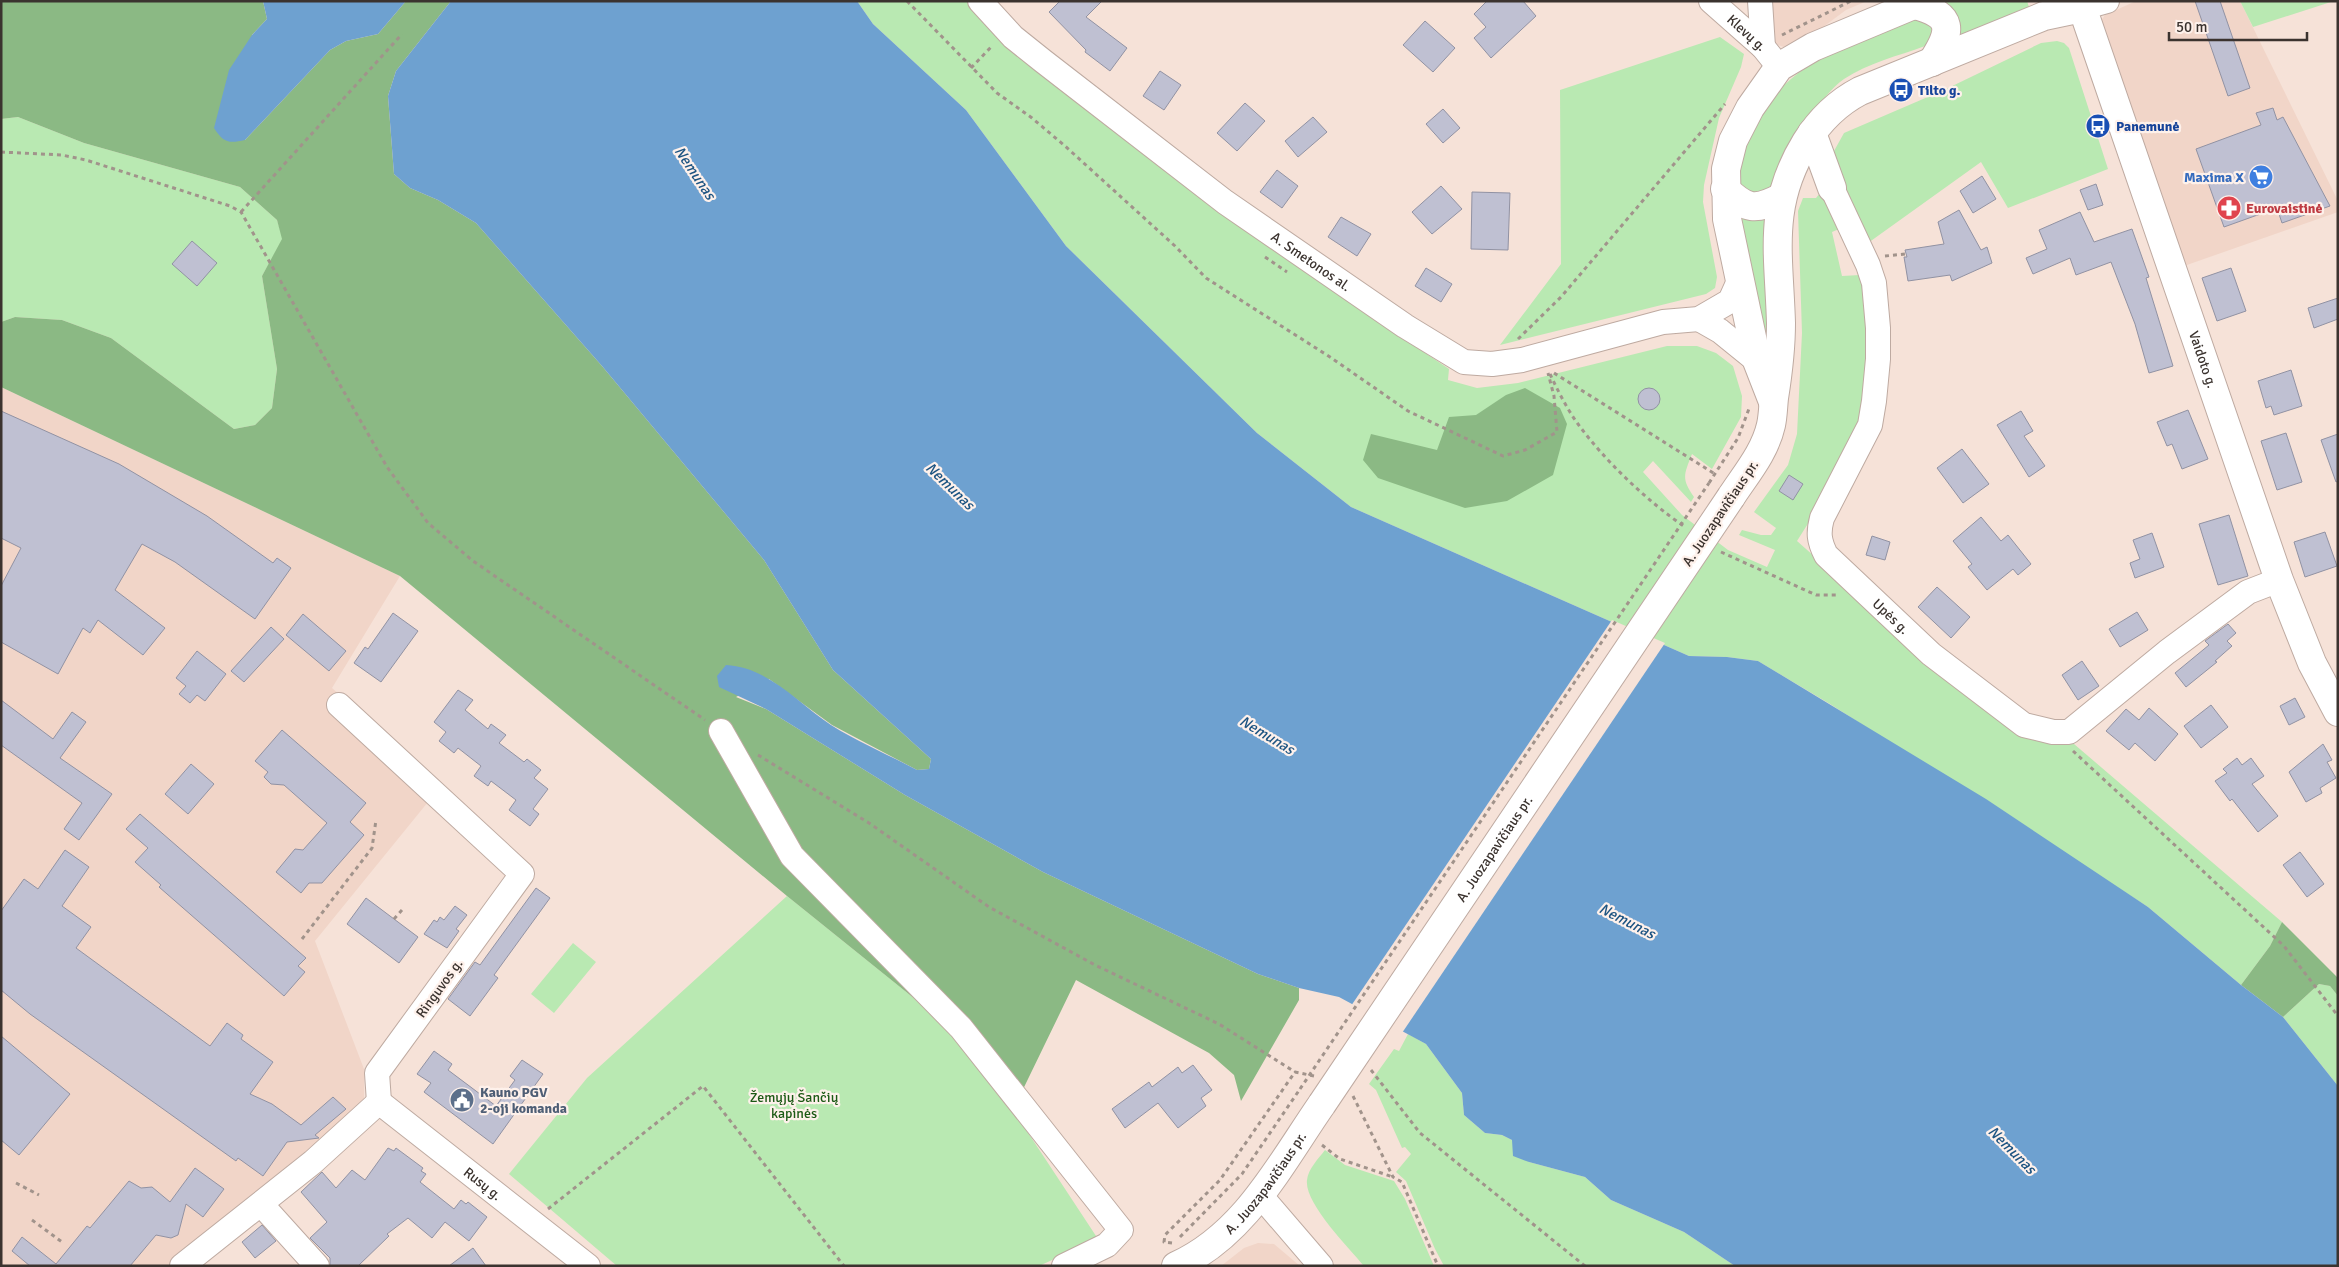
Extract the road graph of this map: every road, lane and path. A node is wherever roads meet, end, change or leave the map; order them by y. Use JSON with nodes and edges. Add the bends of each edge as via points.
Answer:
{"nodes":[{"id":1,"x":907,"y":1,"type":"edge"},
{"id":2,"x":980,"y":1,"type":"edge"},
{"id":3,"x":1711,"y":1,"type":"edge"},
{"id":4,"x":1760,"y":1,"type":"edge"},
{"id":5,"x":1851,"y":1,"type":"edge"},
{"id":6,"x":1918,"y":3,"type":"edge"},
{"id":7,"x":2089,"y":3,"type":"edge"},
{"id":8,"x":402,"y":34,"type":"dead end"},
{"id":9,"x":987,"y":38,"type":"dead end"},
{"id":10,"x":992,"y":46,"type":"dead end"},
{"id":11,"x":1001,"y":51,"type":"dead end"},
{"id":12,"x":1771,"y":57,"type":"junction"},
{"id":13,"x":1932,"y":62,"type":"junction"},
{"id":14,"x":971,"y":68,"type":"junction"},
{"id":15,"x":1731,"y":97,"type":"dead end"},
{"id":16,"x":1812,"y":133,"type":"junction"},
{"id":17,"x":1,"y":152,"type":"edge"},
{"id":18,"x":1832,"y":188,"type":"junction"},
{"id":19,"x":1726,"y":189,"type":"junction"},
{"id":20,"x":1784,"y":191,"type":"junction"},
{"id":21,"x":241,"y":212,"type":"junction"},
{"id":22,"x":1258,"y":251,"type":"dead end"},
{"id":23,"x":1906,"y":254,"type":"dead end"},
{"id":24,"x":1884,"y":256,"type":"dead end"},
{"id":25,"x":1289,"y":274,"type":"dead end"},
{"id":26,"x":1739,"y":281,"type":"junction"},
{"id":27,"x":1699,"y":319,"type":"junction"},
{"id":28,"x":1757,"y":361,"type":"junction"},
{"id":29,"x":1492,"y":364,"type":"junction"},
{"id":30,"x":1547,"y":369,"type":"junction"},
{"id":31,"x":1762,"y":403,"type":"junction"},
{"id":32,"x":1715,"y":474,"type":"junction"},
{"id":33,"x":1720,"y":490,"type":"junction"},
{"id":34,"x":1690,"y":530,"type":"dead end"},
{"id":35,"x":1713,"y":546,"type":"dead end"},
{"id":36,"x":2280,"y":580,"type":"junction"},
{"id":37,"x":1866,"y":594,"type":"junction"},
{"id":38,"x":338,"y":705,"type":"dead end"},
{"id":39,"x":2338,"y":712,"type":"edge"},
{"id":40,"x":721,"y":731,"type":"joint"},
{"id":41,"x":2053,"y":732,"type":"junction"},
{"id":42,"x":754,"y":752,"type":"dead end"},
{"id":43,"x":376,"y":820,"type":"dead end"},
{"id":44,"x":402,"y":910,"type":"dead end"},
{"id":45,"x":394,"y":919,"type":"dead end"},
{"id":46,"x":302,"y":939,"type":"dead end"},
{"id":47,"x":2338,"y":1016,"type":"edge"},
{"id":48,"x":1364,"y":1065,"type":"dead end"},
{"id":49,"x":1295,"y":1072,"type":"dead end"},
{"id":50,"x":1311,"y":1097,"type":"junction"},
{"id":51,"x":379,"y":1102,"type":"junction"},
{"id":52,"x":1321,"y":1144,"type":"dead end"},
{"id":53,"x":1394,"y":1177,"type":"dead end"},
{"id":54,"x":16,"y":1183,"type":"dead end"},
{"id":55,"x":39,"y":1195,"type":"dead end"},
{"id":56,"x":1260,"y":1195,"type":"junction"},
{"id":57,"x":261,"y":1204,"type":"junction"},
{"id":58,"x":32,"y":1220,"type":"dead end"},
{"id":59,"x":533,"y":1222,"type":"junction"},
{"id":60,"x":62,"y":1242,"type":"dead end"},
{"id":61,"x":1175,"y":1254,"type":"edge"},
{"id":62,"x":182,"y":1266,"type":"edge"},
{"id":63,"x":317,"y":1266,"type":"edge"},
{"id":64,"x":588,"y":1266,"type":"edge"},
{"id":65,"x":844,"y":1266,"type":"edge"},
{"id":66,"x":1064,"y":1266,"type":"edge"},
{"id":67,"x":1321,"y":1266,"type":"edge"},
{"id":68,"x":1585,"y":1266,"type":"edge"}],
"edges":[{"from":1,"to":14,"type":"path"},
{"from":2,"to":29,"type":"street","name":"A. Smetonos al.","via":[[1013,37],[1043,62],[1224,202],[1454,358]]},
{"from":3,"to":12,"type":"street","name":"Klevų g."},
{"from":4,"to":12,"type":"street"},
{"from":5,"to":12,"type":"path","via":[[1794,28]]},
{"from":6,"to":12,"type":"main road","via":[[1813,47]]},
{"from":6,"to":13,"type":"main road","via":[[1945,22],[1945,42]]},
{"from":7,"to":13,"type":"main road","via":[[2044,16]]},
{"from":7,"to":36,"type":"main road","name":"Vaidoto g."},
{"from":8,"to":21,"type":"path"},
{"from":9,"to":11,"type":"path"},
{"from":10,"to":14,"type":"path"},
{"from":12,"to":19,"type":"main road","via":[[1733,141],[1726,169]]},
{"from":13,"to":16,"type":"main road","via":[[1846,99]]},
{"from":14,"to":30,"type":"path","via":[[996,93],[1065,146],[1206,278],[1330,356],[1408,411],[1503,456],[1525,450],[1557,432],[1554,396]]},
{"from":15,"to":29,"type":"path","via":[[1561,297]]},
{"from":16,"to":18,"type":"main road"},
{"from":16,"to":20,"type":"main road"},
{"from":17,"to":21,"type":"path","via":[[62,155],[86,160]]},
{"from":18,"to":20,"type":"main road","via":[[1802,180]]},
{"from":18,"to":37,"type":"street","name":"Upės g.","via":[[1874,283],[1878,359],[1870,425],[1822,518],[1818,532],[1826,555]]},
{"from":19,"to":20,"type":"main road","via":[[1740,203],[1755,207],[1765,206]]},
{"from":19,"to":26,"type":"main road","via":[[1727,219]]},
{"from":20,"to":31,"type":"main road","name":"A. Juozapavičiaus pr.","via":[[1777,258],[1781,323],[1779,360]]},
{"from":21,"to":40,"type":"path","via":[[387,467],[428,523],[474,561]]},
{"from":22,"to":25,"type":"path"},
{"from":23,"to":24,"type":"path"},
{"from":26,"to":27,"type":"street","name":"A. Smetonos al.","via":[[1730,301]]},
{"from":26,"to":28,"type":"main road"},
{"from":27,"to":28,"type":"street","via":[[1720,330]]},
{"from":27,"to":29,"type":"street","name":"A. Smetonos al.","via":[[1663,322],[1522,360]]},
{"from":28,"to":31,"type":"main road","name":"A. Juozapavičiaus pr."},
{"from":30,"to":32,"type":"path"},
{"from":30,"to":34,"type":"path","via":[[1578,424],[1618,469],[1666,514]]},
{"from":31,"to":32,"type":"path"},
{"from":31,"to":33,"type":"main road","name":"A. Juozapavičiaus pr.","via":[[1772,425],[1762,452]]},
{"from":32,"to":33,"type":"path"},
{"from":33,"to":50,"type":"main road","name":"A. Juozapavičiaus pr.","bridge":true},
{"from":33,"to":50,"type":"path","bridge":true},
{"from":35,"to":37,"type":"path","via":[[1729,557],[1816,595]]},
{"from":36,"to":39,"type":"main road","name":"Vaidoto g.","via":[[2312,663]]},
{"from":36,"to":41,"type":"street","name":"Upės g.","via":[[2248,592],[2167,652],[2069,732]]},
{"from":37,"to":41,"type":"street","name":"Upės g.","via":[[1931,654],[2024,725]]},
{"from":38,"to":51,"type":"street","name":"Ringuvos g.","via":[[522,874],[377,1073]]},
{"from":40,"to":66,"type":"street","via":[[792,856],[961,1028],[1121,1230],[1107,1245]]},
{"from":41,"to":47,"type":"path","via":[[2284,946]]},
{"from":42,"to":49,"type":"path","via":[[868,823],[989,907],[1094,965],[1219,1024]]},
{"from":43,"to":46,"type":"path","via":[[372,848]]},
{"from":44,"to":45,"type":"path"},
{"from":48,"to":68,"type":"path","via":[[1372,1070],[1420,1133]]},
{"from":50,"to":56,"type":"main road","name":"A. Juozapavičiaus pr."},
{"from":50,"to":61,"type":"path"},
{"from":51,"to":57,"type":"street"},
{"from":51,"to":59,"type":"street","name":"Rusų g."},
{"from":52,"to":53,"type":"path","via":[[1340,1159]]},
{"from":54,"to":55,"type":"path"},
{"from":56,"to":61,"type":"main road","name":"A. Juozapavičiaus pr.","via":[[1218,1241]]},
{"from":56,"to":67,"type":"street"},
{"from":57,"to":62,"type":"street"},
{"from":57,"to":63,"type":"street"},
{"from":58,"to":60,"type":"path"},
{"from":59,"to":64,"type":"street","name":"Rusų g."},
{"from":59,"to":65,"type":"path","via":[[703,1086]]}]}
